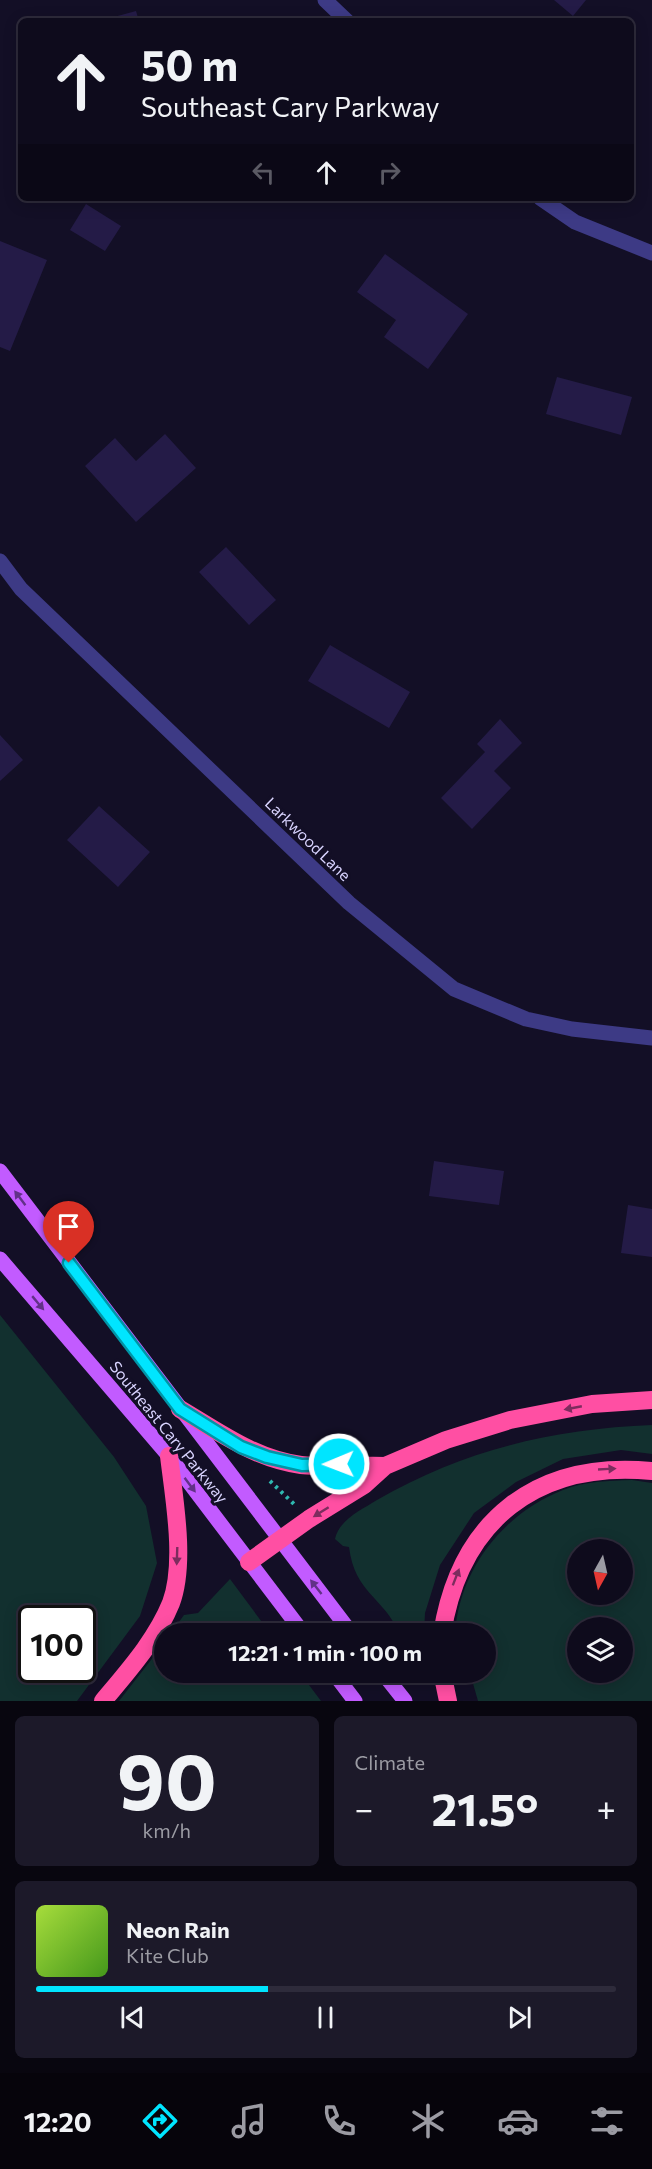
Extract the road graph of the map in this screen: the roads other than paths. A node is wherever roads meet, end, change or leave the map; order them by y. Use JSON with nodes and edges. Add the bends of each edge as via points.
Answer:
{"nodes":[{"id":1,"x":325,"y":0,"type":"edge"},
{"id":2,"x":344,"y":18,"type":"edge"},
{"id":3,"x":544,"y":201,"type":"edge"},
{"id":4,"x":652,"y":253,"type":"edge"},
{"id":5,"x":0,"y":561,"type":"edge"},
{"id":6,"x":652,"y":1038,"type":"edge"},
{"id":7,"x":0,"y":1171,"type":"edge"},
{"id":8,"x":0,"y":1259,"type":"edge"},
{"id":9,"x":652,"y":1400,"type":"edge"},
{"id":10,"x":180,"y":1409,"type":"junction"},
{"id":11,"x":168,"y":1456,"type":"junction"},
{"id":12,"x":385,"y":1466,"type":"junction"},
{"id":13,"x":652,"y":1472,"type":"edge"},
{"id":14,"x":280,"y":1541,"type":"junction"},
{"id":15,"x":249,"y":1562,"type":"junction"},
{"id":16,"x":295,"y":1623,"type":"edge"},
{"id":17,"x":343,"y":1623,"type":"edge"},
{"id":18,"x":445,"y":1623,"type":"edge"},
{"id":19,"x":341,"y":1683,"type":"edge"},
{"id":20,"x":391,"y":1683,"type":"edge"},
{"id":21,"x":444,"y":1683,"type":"edge"},
{"id":22,"x":103,"y":1701,"type":"edge"},
{"id":23,"x":355,"y":1701,"type":"edge"},
{"id":24,"x":405,"y":1701,"type":"edge"},
{"id":25,"x":448,"y":1701,"type":"edge"}],
"edges":[{"from":1,"to":2,"type":"street"},
{"from":3,"to":4,"type":"street","via":[[575,222]]},
{"from":5,"to":6,"type":"street","name":"Larkwood Lane","via":[[21,589],[349,903],[454,989],[526,1019],[572,1029]]},
{"from":10,"to":7,"type":"main road","name":"Southeast Cary Parkway","one_way":true},
{"from":8,"to":11,"type":"main road","name":"Southeast Cary Parkway","one_way":true},
{"from":9,"to":12,"type":"highway","one_way":true,"via":[[592,1404],[510,1420],[446,1440]]},
{"from":10,"to":12,"type":"highway","via":[[241,1447],[267,1457],[302,1465]]},
{"from":10,"to":14,"type":"main road","name":"Southeast Cary Parkway"},
{"from":11,"to":15,"type":"main road","name":"Southeast Cary Parkway","one_way":true},
{"from":11,"to":22,"type":"highway","one_way":true,"via":[[178,1559],[171,1602],[143,1652]]},
{"from":12,"to":14,"type":"highway","one_way":true,"via":[[364,1485]]},
{"from":18,"to":13,"type":"highway","one_way":true,"via":[[458,1572],[472,1546],[520,1499],[562,1477],[584,1472]]},
{"from":14,"to":15,"type":"highway"},
{"from":17,"to":14,"type":"main road","name":"Southeast Cary Parkway","one_way":true},
{"from":15,"to":16,"type":"main road","name":"Southeast Cary Parkway"},
{"from":19,"to":23,"type":"main road"},
{"from":20,"to":24,"type":"main road"},
{"from":21,"to":25,"type":"highway"}]}
